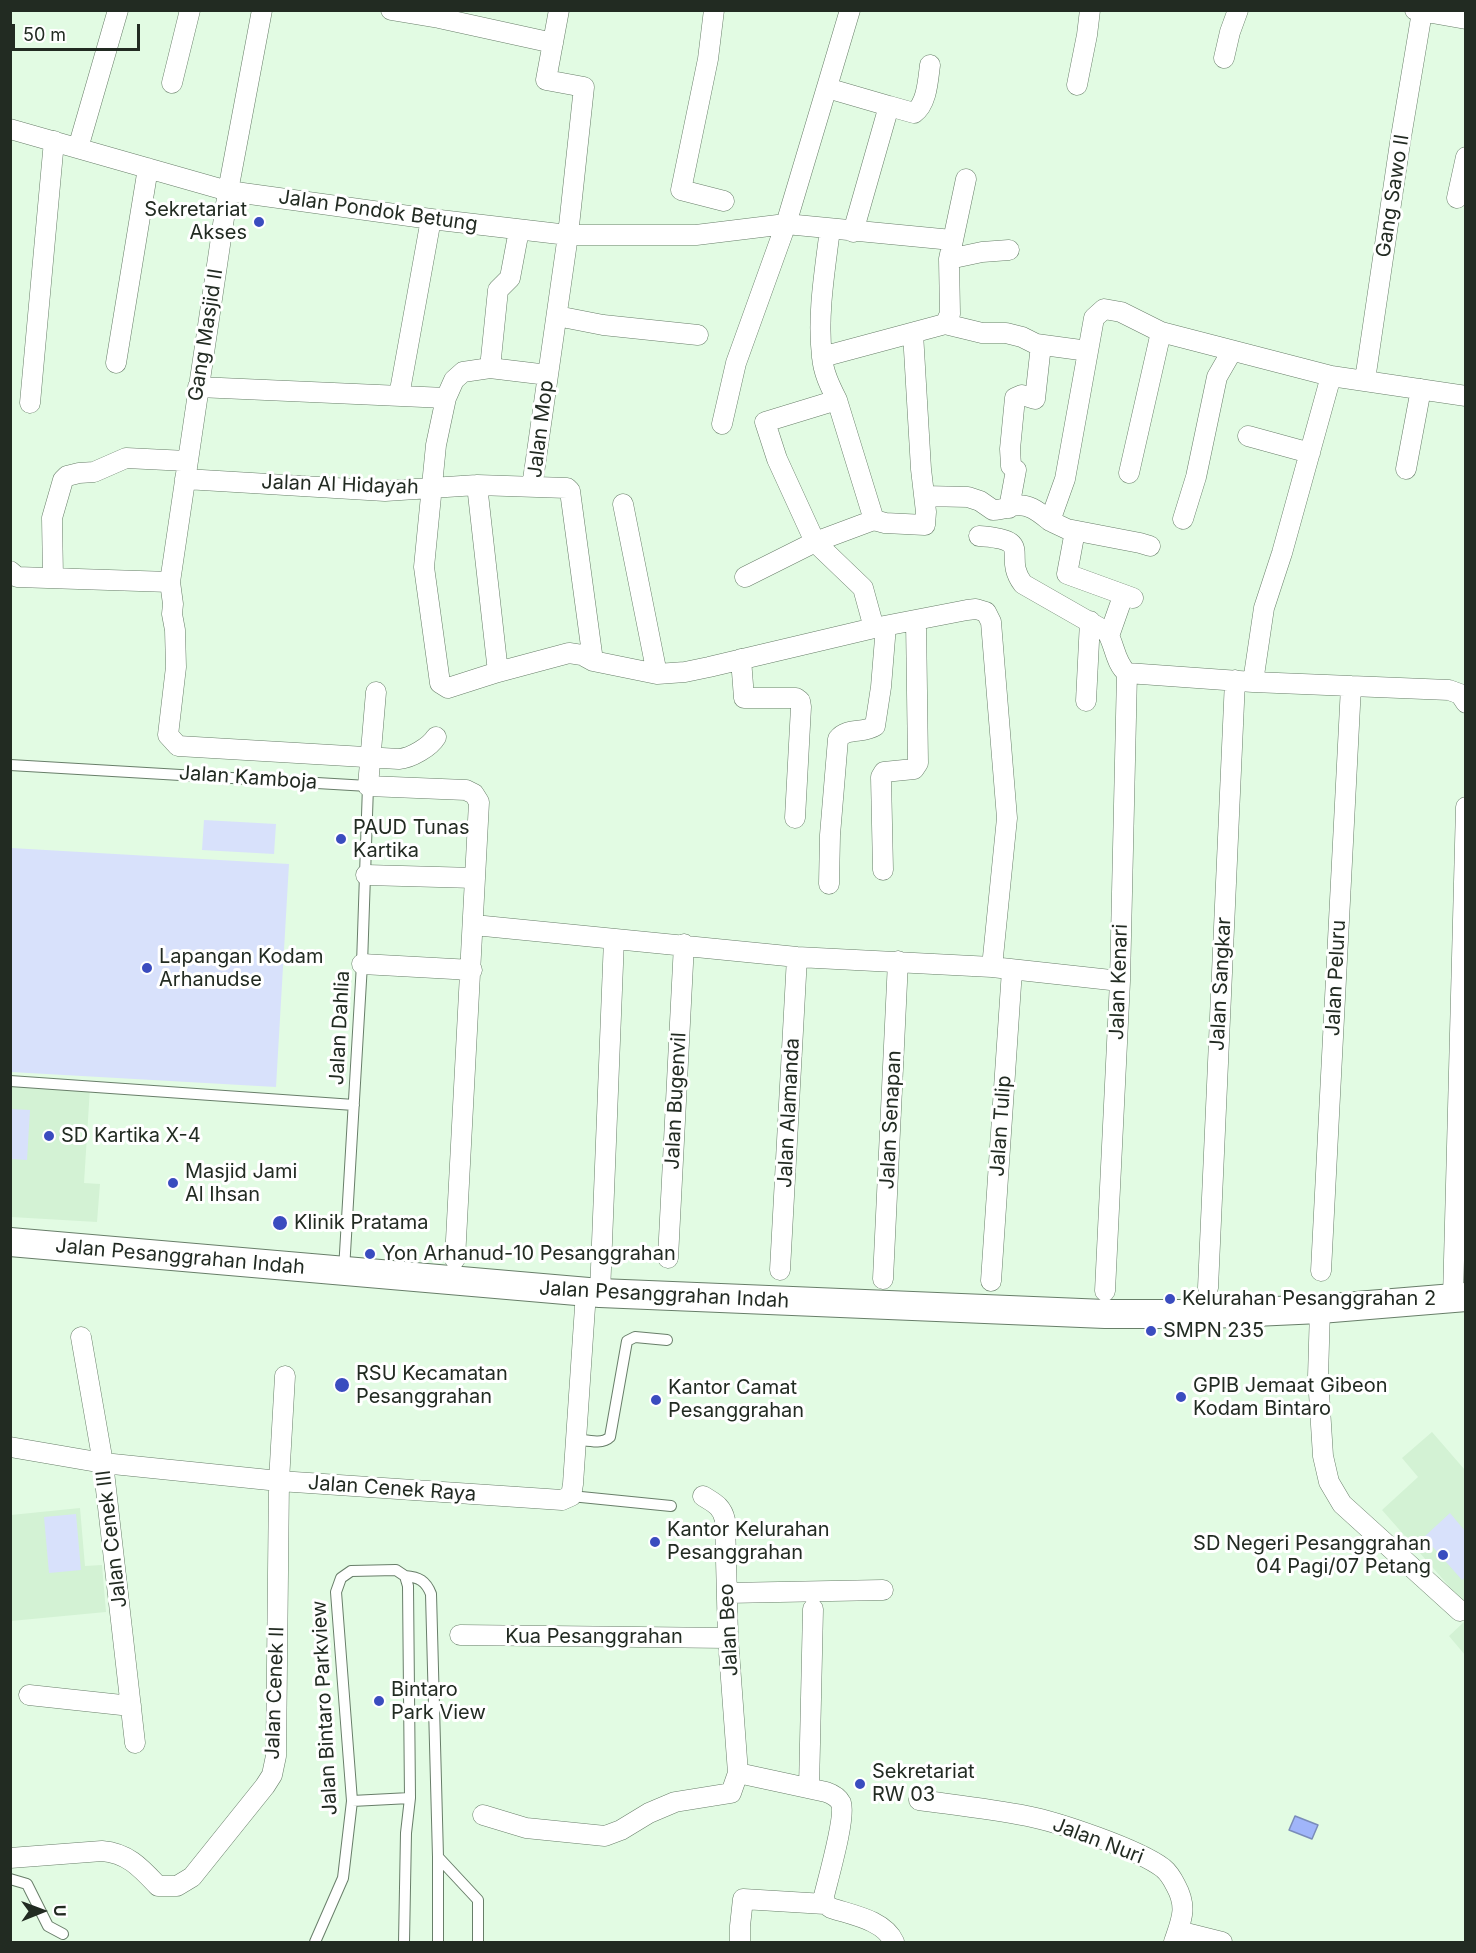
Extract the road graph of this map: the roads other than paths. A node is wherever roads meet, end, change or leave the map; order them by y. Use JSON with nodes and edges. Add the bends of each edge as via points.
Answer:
{"nodes":[{"id":1,"x":190,"y":10,"type":"edge"},
{"id":2,"x":262,"y":10,"type":"edge"},
{"id":3,"x":391,"y":10,"type":"edge"},
{"id":4,"x":559,"y":10,"type":"edge"},
{"id":5,"x":850,"y":10,"type":"edge"},
{"id":6,"x":1090,"y":10,"type":"edge"},
{"id":7,"x":1238,"y":10,"type":"edge"},
{"id":8,"x":115,"y":11,"type":"edge"},
{"id":9,"x":713,"y":11,"type":"edge"},
{"id":10,"x":1427,"y":12,"type":"edge"},
{"id":11,"x":1466,"y":18,"type":"edge"},
{"id":12,"x":553,"y":43,"type":"junction"},
{"id":13,"x":1224,"y":58,"type":"dead end"},
{"id":14,"x":930,"y":65,"type":"dead end"},
{"id":15,"x":172,"y":83,"type":"dead end"},
{"id":16,"x":1077,"y":85,"type":"dead end"},
{"id":17,"x":827,"y":88,"type":"junction"},
{"id":18,"x":889,"y":106,"type":"junction"},
{"id":19,"x":10,"y":129,"type":"edge"},
{"id":20,"x":54,"y":141,"type":"junction"},
{"id":21,"x":78,"y":148,"type":"junction"},
{"id":22,"x":1466,"y":157,"type":"edge"},
{"id":23,"x":148,"y":168,"type":"junction"},
{"id":24,"x":966,"y":179,"type":"dead end"},
{"id":25,"x":228,"y":191,"type":"junction"},
{"id":26,"x":1456,"y":198,"type":"dead end"},
{"id":27,"x":724,"y":201,"type":"dead end"},
{"id":28,"x":431,"y":219,"type":"junction"},
{"id":29,"x":786,"y":224,"type":"junction"},
{"id":30,"x":830,"y":229,"type":"junction"},
{"id":31,"x":519,"y":230,"type":"junction"},
{"id":32,"x":853,"y":232,"type":"junction"},
{"id":33,"x":568,"y":235,"type":"junction"},
{"id":34,"x":951,"y":250,"type":"junction"},
{"id":35,"x":1010,"y":250,"type":"dead end"},
{"id":36,"x":557,"y":316,"type":"junction"},
{"id":37,"x":945,"y":324,"type":"junction"},
{"id":38,"x":1161,"y":332,"type":"junction"},
{"id":39,"x":913,"y":333,"type":"junction"},
{"id":40,"x":698,"y":335,"type":"dead end"},
{"id":41,"x":1041,"y":345,"type":"junction"},
{"id":42,"x":1088,"y":351,"type":"junction"},
{"id":43,"x":1232,"y":351,"type":"junction"},
{"id":44,"x":822,"y":357,"type":"junction"},
{"id":45,"x":116,"y":363,"type":"dead end"},
{"id":46,"x":490,"y":368,"type":"junction"},
{"id":47,"x":548,"y":375,"type":"junction"},
{"id":48,"x":1331,"y":376,"type":"junction"},
{"id":49,"x":1365,"y":380,"type":"junction"},
{"id":50,"x":198,"y":387,"type":"junction"},
{"id":51,"x":1421,"y":388,"type":"junction"},
{"id":52,"x":399,"y":396,"type":"junction"},
{"id":53,"x":1466,"y":396,"type":"edge"},
{"id":54,"x":446,"y":398,"type":"junction"},
{"id":55,"x":837,"y":400,"type":"junction"},
{"id":56,"x":30,"y":403,"type":"dead end"},
{"id":57,"x":722,"y":424,"type":"dead end"},
{"id":58,"x":1248,"y":436,"type":"dead end"},
{"id":59,"x":1310,"y":453,"type":"junction"},
{"id":60,"x":1406,"y":469,"type":"dead end"},
{"id":61,"x":186,"y":470,"type":"junction"},
{"id":62,"x":1129,"y":473,"type":"dead end"},
{"id":63,"x":477,"y":485,"type":"junction"},
{"id":64,"x":532,"y":487,"type":"junction"},
{"id":65,"x":432,"y":488,"type":"junction"},
{"id":66,"x":924,"y":496,"type":"junction"},
{"id":67,"x":623,"y":504,"type":"dead end"},
{"id":68,"x":1009,"y":508,"type":"junction"},
{"id":69,"x":1183,"y":519,"type":"dead end"},
{"id":70,"x":874,"y":520,"type":"junction"},
{"id":71,"x":1050,"y":521,"type":"junction"},
{"id":72,"x":1075,"y":531,"type":"junction"},
{"id":73,"x":979,"y":536,"type":"dead end"},
{"id":74,"x":815,"y":542,"type":"junction"},
{"id":75,"x":1150,"y":546,"type":"dead end"},
{"id":76,"x":10,"y":571,"type":"edge"},
{"id":77,"x":53,"y":577,"type":"junction"},
{"id":78,"x":745,"y":577,"type":"dead end"},
{"id":79,"x":170,"y":582,"type":"junction"},
{"id":80,"x":916,"y":621,"type":"junction"},
{"id":81,"x":1090,"y":621,"type":"junction"},
{"id":82,"x":880,"y":627,"type":"junction"},
{"id":83,"x":1110,"y":636,"type":"junction"},
{"id":84,"x":741,"y":659,"type":"junction"},
{"id":85,"x":593,"y":662,"type":"junction"},
{"id":86,"x":498,"y":672,"type":"junction"},
{"id":87,"x":1127,"y":673,"type":"junction"},
{"id":88,"x":657,"y":674,"type":"junction"},
{"id":89,"x":1244,"y":681,"type":"junction"},
{"id":90,"x":1351,"y":686,"type":"junction"},
{"id":91,"x":376,"y":692,"type":"dead end"},
{"id":92,"x":1086,"y":701,"type":"dead end"},
{"id":93,"x":1466,"y":703,"type":"edge"},
{"id":94,"x":436,"y":736,"type":"dead end"},
{"id":95,"x":371,"y":758,"type":"junction"},
{"id":96,"x":10,"y":765,"type":"edge"},
{"id":97,"x":368,"y":786,"type":"junction"},
{"id":98,"x":1466,"y":807,"type":"edge"},
{"id":99,"x":795,"y":818,"type":"dead end"},
{"id":100,"x":883,"y":870,"type":"dead end"},
{"id":101,"x":366,"y":874,"type":"junction"},
{"id":102,"x":475,"y":878,"type":"junction"},
{"id":103,"x":829,"y":884,"type":"dead end"},
{"id":104,"x":474,"y":925,"type":"junction"},
{"id":105,"x":1465,"y":926,"type":"edge"},
{"id":106,"x":614,"y":939,"type":"junction"},
{"id":107,"x":684,"y":944,"type":"junction"},
{"id":108,"x":797,"y":957,"type":"junction"},
{"id":109,"x":898,"y":961,"type":"junction"},
{"id":110,"x":362,"y":964,"type":"junction"},
{"id":111,"x":992,"y":967,"type":"junction"},
{"id":112,"x":472,"y":970,"type":"junction"},
{"id":113,"x":1012,"y":970,"type":"junction"},
{"id":114,"x":1120,"y":981,"type":"junction"},
{"id":115,"x":10,"y":1081,"type":"edge"},
{"id":116,"x":354,"y":1105,"type":"junction"},
{"id":117,"x":10,"y":1242,"type":"edge"},
{"id":118,"x":668,"y":1258,"type":"dead end"},
{"id":119,"x":455,"y":1259,"type":"dead end"},
{"id":120,"x":780,"y":1270,"type":"dead end"},
{"id":121,"x":1321,"y":1271,"type":"dead end"},
{"id":122,"x":344,"y":1272,"type":"junction"},
{"id":123,"x":883,"y":1279,"type":"dead end"},
{"id":124,"x":991,"y":1281,"type":"dead end"},
{"id":125,"x":1208,"y":1288,"type":"dead end"},
{"id":126,"x":1105,"y":1291,"type":"dead end"},
{"id":127,"x":593,"y":1293,"type":"junction"},
{"id":128,"x":1459,"y":1298,"type":"edge"},
{"id":129,"x":1320,"y":1309,"type":"junction"},
{"id":130,"x":81,"y":1336,"type":"dead end"},
{"id":131,"x":667,"y":1340,"type":"dead end"},
{"id":132,"x":285,"y":1376,"type":"dead end"},
{"id":133,"x":576,"y":1439,"type":"junction"},
{"id":134,"x":10,"y":1447,"type":"edge"},
{"id":135,"x":103,"y":1463,"type":"junction"},
{"id":136,"x":279,"y":1481,"type":"junction"},
{"id":137,"x":571,"y":1496,"type":"junction"},
{"id":138,"x":703,"y":1496,"type":"dead end"},
{"id":139,"x":671,"y":1506,"type":"dead end"},
{"id":140,"x":405,"y":1576,"type":"junction"},
{"id":141,"x":883,"y":1590,"type":"dead end"},
{"id":142,"x":727,"y":1593,"type":"junction"},
{"id":143,"x":813,"y":1610,"type":"dead end"},
{"id":144,"x":1461,"y":1611,"type":"dead end"},
{"id":145,"x":460,"y":1635,"type":"dead end"},
{"id":146,"x":728,"y":1638,"type":"junction"},
{"id":147,"x":29,"y":1695,"type":"dead end"},
{"id":148,"x":131,"y":1706,"type":"junction"},
{"id":149,"x":135,"y":1743,"type":"dead end"},
{"id":150,"x":738,"y":1773,"type":"junction"},
{"id":151,"x":809,"y":1788,"type":"junction"},
{"id":152,"x":410,"y":1798,"type":"junction"},
{"id":153,"x":919,"y":1800,"type":"dead end"},
{"id":154,"x":352,"y":1801,"type":"junction"},
{"id":155,"x":483,"y":1815,"type":"dead end"},
{"id":156,"x":438,"y":1857,"type":"junction"},
{"id":157,"x":10,"y":1858,"type":"edge"},
{"id":158,"x":10,"y":1879,"type":"edge"},
{"id":159,"x":825,"y":1904,"type":"junction"},
{"id":160,"x":63,"y":1934,"type":"dead end"},
{"id":161,"x":1176,"y":1937,"type":"edge"},
{"id":162,"x":315,"y":1942,"type":"edge"},
{"id":163,"x":404,"y":1942,"type":"edge"},
{"id":164,"x":438,"y":1942,"type":"edge"},
{"id":165,"x":478,"y":1942,"type":"edge"},
{"id":166,"x":740,"y":1942,"type":"edge"},
{"id":167,"x":894,"y":1942,"type":"edge"},
{"id":168,"x":1222,"y":1942,"type":"edge"}],
"edges":[{"from":1,"to":15,"type":"street"},
{"from":2,"to":25,"type":"street","name":"Gang Masjid II"},
{"from":3,"to":12,"type":"street"},
{"from":4,"to":12,"type":"street"},
{"from":5,"to":17,"type":"street"},
{"from":6,"to":16,"type":"street"},
{"from":7,"to":13,"type":"street"},
{"from":8,"to":21,"type":"street"},
{"from":9,"to":27,"type":"street","via":[[708,59],[681,190]]},
{"from":10,"to":11,"type":"street"},
{"from":10,"to":49,"type":"street","name":"Gang Sawo II","via":[[1400,143]]},
{"from":12,"to":33,"type":"street","via":[[546,80],[584,87]]},
{"from":14,"to":18,"type":"street","via":[[926,91],[914,113]]},
{"from":17,"to":18,"type":"street"},
{"from":17,"to":29,"type":"street"},
{"from":18,"to":32,"type":"street"},
{"from":19,"to":20,"type":"street","name":"Jalan Pondok Betung"},
{"from":20,"to":21,"type":"street","name":"Jalan Pondok Betung"},
{"from":20,"to":56,"type":"street"},
{"from":21,"to":23,"type":"street","name":"Jalan Pondok Betung"},
{"from":22,"to":26,"type":"street"},
{"from":23,"to":25,"type":"street","name":"Jalan Pondok Betung"},
{"from":23,"to":45,"type":"street"},
{"from":24,"to":34,"type":"street"},
{"from":25,"to":28,"type":"street","name":"Jalan Pondok Betung"},
{"from":25,"to":50,"type":"street","name":"Gang Masjid II"},
{"from":28,"to":31,"type":"street","name":"Jalan Pondok Betung"},
{"from":28,"to":52,"type":"street"},
{"from":29,"to":30,"type":"street","name":"Jalan Pondok Betung"},
{"from":29,"to":33,"type":"street","name":"Jalan Pondok Betung","via":[[696,235]]},
{"from":29,"to":57,"type":"street","via":[[736,363]]},
{"from":30,"to":32,"type":"street","name":"Jalan Pondok Betung"},
{"from":30,"to":44,"type":"street","via":[[823,291]]},
{"from":31,"to":33,"type":"street","name":"Jalan Pondok Betung"},
{"from":31,"to":46,"type":"street","via":[[510,278],[498,290]]},
{"from":32,"to":34,"type":"street","name":"Jalan Pondok Betung"},
{"from":33,"to":36,"type":"street","name":"Jalan Mop"},
{"from":34,"to":35,"type":"street","name":"Jalan Pondok Betung"},
{"from":34,"to":37,"type":"street","via":[[951,314]]},
{"from":36,"to":40,"type":"street"},
{"from":36,"to":47,"type":"street","name":"Jalan Mop"},
{"from":37,"to":39,"type":"street"},
{"from":37,"to":41,"type":"street","via":[[982,333],[1022,336]]},
{"from":38,"to":42,"type":"street","via":[[1121,312],[1104,309],[1094,318]]},
{"from":38,"to":43,"type":"street"},
{"from":38,"to":62,"type":"street"},
{"from":39,"to":44,"type":"street"},
{"from":39,"to":66,"type":"street"},
{"from":41,"to":42,"type":"street"},
{"from":41,"to":68,"type":"street","via":[[1035,399],[1022,395],[1016,399],[1010,449],[1011,466],[1016,470]]},
{"from":42,"to":71,"type":"street","via":[[1065,479]]},
{"from":43,"to":48,"type":"street"},
{"from":43,"to":69,"type":"street","via":[[1217,376]]},
{"from":44,"to":55,"type":"street"},
{"from":46,"to":47,"type":"street"},
{"from":46,"to":54,"type":"street","via":[[463,372],[454,380]]},
{"from":47,"to":64,"type":"street","name":"Jalan Mop"},
{"from":48,"to":49,"type":"street"},
{"from":48,"to":59,"type":"street","name":"Jalan Sangkar"},
{"from":49,"to":51,"type":"street"},
{"from":50,"to":52,"type":"street"},
{"from":50,"to":61,"type":"street","name":"Gang Masjid II"},
{"from":51,"to":53,"type":"street"},
{"from":51,"to":60,"type":"street"},
{"from":52,"to":54,"type":"street"},
{"from":54,"to":65,"type":"street"},
{"from":55,"to":70,"type":"street"},
{"from":55,"to":74,"type":"street","via":[[765,422],[777,459]]},
{"from":58,"to":59,"type":"street"},
{"from":59,"to":89,"type":"street","name":"Jalan Sangkar"},
{"from":61,"to":65,"type":"street","name":"Jalan Al Hidayah","via":[[385,491]]},
{"from":61,"to":77,"type":"street","name":"Jalan Al Hidayah","via":[[126,458],[94,472],[67,476],[52,518]]},
{"from":61,"to":79,"type":"street","name":"Gang Masjid II"},
{"from":63,"to":64,"type":"street","name":"Jalan Al Hidayah"},
{"from":63,"to":65,"type":"street","name":"Jalan Al Hidayah"},
{"from":63,"to":86,"type":"street"},
{"from":64,"to":85,"type":"street","name":"Jalan Mop","via":[[570,490]]},
{"from":65,"to":86,"type":"street","via":[[424,567],[440,683],[448,688]]},
{"from":66,"to":68,"type":"street","via":[[968,497],[993,510]]},
{"from":66,"to":70,"type":"street","via":[[925,525]]},
{"from":67,"to":88,"type":"street"},
{"from":68,"to":71,"type":"street","via":[[1026,506]]},
{"from":70,"to":74,"type":"street"},
{"from":71,"to":72,"type":"street"},
{"from":72,"to":75,"type":"street"},
{"from":72,"to":83,"type":"street","via":[[1067,574],[1127,599]]},
{"from":73,"to":81,"type":"street","via":[[1010,542],[1023,584]]},
{"from":74,"to":78,"type":"street"},
{"from":74,"to":82,"type":"street","via":[[862,588]]},
{"from":76,"to":77,"type":"street","via":[[17,577]]},
{"from":77,"to":79,"type":"street"},
{"from":79,"to":95,"type":"street","name":"Gang Masjid II","via":[[176,667],[168,735],[178,746]]},
{"from":80,"to":82,"type":"street"},
{"from":80,"to":100,"type":"street","via":[[918,763],[914,769],[884,772],[881,777]]},
{"from":80,"to":111,"type":"street","via":[[976,609],[986,612],[991,622],[1007,818]]},
{"from":81,"to":83,"type":"street"},
{"from":81,"to":92,"type":"street"},
{"from":82,"to":84,"type":"street"},
{"from":82,"to":103,"type":"street","via":[[881,687],[875,726],[845,732],[838,739]]},
{"from":83,"to":87,"type":"street","via":[[1119,663]]},
{"from":84,"to":88,"type":"street"},
{"from":84,"to":99,"type":"street","via":[[744,698],[800,701]]},
{"from":85,"to":86,"type":"street","via":[[569,653]]},
{"from":85,"to":88,"type":"street"},
{"from":87,"to":89,"type":"street"},
{"from":87,"to":114,"type":"street","name":"Jalan Kenari"},
{"from":89,"to":90,"type":"street"},
{"from":89,"to":125,"type":"street","name":"Jalan Sangkar"},
{"from":90,"to":93,"type":"street","via":[[1449,690],[1460,694]]},
{"from":90,"to":121,"type":"street","name":"Jalan Peluru"},
{"from":91,"to":95,"type":"street"},
{"from":94,"to":95,"type":"street","via":[[427,747],[406,758]]},
{"from":95,"to":97,"type":"street"},
{"from":96,"to":97,"type":"lane","name":"Jalan Kamboja"},
{"from":97,"to":101,"type":"lane","name":"Jalan Dahlia"},
{"from":97,"to":102,"type":"street","name":"Jalan Kamboja","via":[[466,790],[474,794],[479,802]]},
{"from":98,"to":105,"type":"street"},
{"from":101,"to":102,"type":"street"},
{"from":101,"to":110,"type":"lane","name":"Jalan Dahlia"},
{"from":102,"to":104,"type":"street"},
{"from":104,"to":106,"type":"street"},
{"from":104,"to":112,"type":"street"},
{"from":105,"to":128,"type":"street"},
{"from":106,"to":107,"type":"street"},
{"from":106,"to":127,"type":"street"},
{"from":107,"to":108,"type":"street"},
{"from":107,"to":118,"type":"street","name":"Jalan Bugenvil"},
{"from":108,"to":109,"type":"street"},
{"from":108,"to":120,"type":"street","name":"Jalan Alamanda"},
{"from":109,"to":111,"type":"street"},
{"from":109,"to":123,"type":"street","name":"Jalan Senapan"},
{"from":110,"to":112,"type":"street"},
{"from":110,"to":116,"type":"lane","name":"Jalan Dahlia"},
{"from":111,"to":113,"type":"street"},
{"from":112,"to":119,"type":"street"},
{"from":113,"to":114,"type":"street"},
{"from":113,"to":124,"type":"street","name":"Jalan Tulip"},
{"from":114,"to":126,"type":"street","name":"Jalan Kenari"},
{"from":115,"to":116,"type":"lane"},
{"from":116,"to":122,"type":"lane","name":"Jalan Dahlia"},
{"from":117,"to":122,"type":"street","name":"Jalan Pesanggrahan Indah"},
{"from":122,"to":127,"type":"street","name":"Jalan Pesanggrahan Indah"},
{"from":127,"to":129,"type":"street","name":"Jalan Pesanggrahan Indah","via":[[1149,1315]]},
{"from":127,"to":133,"type":"street"},
{"from":128,"to":129,"type":"street","name":"Jalan Pesanggrahan Indah"},
{"from":129,"to":144,"type":"street","via":[[1318,1377],[1323,1456],[1329,1482],[1342,1504]]},
{"from":130,"to":135,"type":"street","name":"Jalan Cenek III"},
{"from":131,"to":133,"type":"lane","via":[[635,1337],[627,1341],[608,1441]]},
{"from":132,"to":136,"type":"street","name":"Jalan Cenek II"},
{"from":133,"to":137,"type":"street"},
{"from":134,"to":135,"type":"street","name":"Jalan Cenek Raya"},
{"from":135,"to":136,"type":"street","name":"Jalan Cenek Raya"},
{"from":135,"to":148,"type":"street","name":"Jalan Cenek III"},
{"from":136,"to":137,"type":"street","name":"Jalan Cenek Raya","via":[[562,1500]]},
{"from":136,"to":157,"type":"street","name":"Jalan Cenek II","via":[[276,1756],[266,1786],[192,1877],[177,1886],[158,1886],[132,1860],[115,1852]]},
{"from":137,"to":139,"type":"lane"},
{"from":138,"to":142,"type":"street","name":"Jalan Beo","via":[[723,1512]]},
{"from":140,"to":152,"type":"lane"},
{"from":140,"to":154,"type":"lane","name":"Jalan Bintaro Parkview","via":[[396,1570],[351,1571],[341,1578],[336,1592]]},
{"from":140,"to":156,"type":"lane","via":[[426,1583],[431,1594]]},
{"from":141,"to":142,"type":"street"},
{"from":142,"to":146,"type":"street","name":"Jalan Beo"},
{"from":143,"to":151,"type":"street"},
{"from":145,"to":146,"type":"street","name":"Kua Pesanggrahan"},
{"from":146,"to":150,"type":"street","name":"Jalan Beo"},
{"from":147,"to":148,"type":"street"},
{"from":148,"to":149,"type":"street","name":"Jalan Cenek III"},
{"from":150,"to":151,"type":"street"},
{"from":150,"to":155,"type":"street","name":"Jalan Beo","via":[[731,1793],[675,1802],[605,1836],[526,1828]]},
{"from":151,"to":159,"type":"street","via":[[835,1796],[842,1810]]},
{"from":152,"to":154,"type":"lane"},
{"from":152,"to":163,"type":"lane"},
{"from":153,"to":161,"type":"street","name":"Jalan Nuri","via":[[1029,1816],[1136,1853],[1164,1868],[1177,1887],[1184,1914]]},
{"from":154,"to":162,"type":"lane","name":"Jalan Bintaro Parkview","via":[[343,1878]]},
{"from":156,"to":164,"type":"lane"},
{"from":156,"to":165,"type":"lane","via":[[478,1900]]},
{"from":158,"to":160,"type":"lane","via":[[27,1884],[48,1926]]},
{"from":159,"to":166,"type":"street","via":[[743,1899]]},
{"from":159,"to":167,"type":"street","via":[[881,1926]]},
{"from":161,"to":168,"type":"street","name":"Jalan Nuri"}]}
